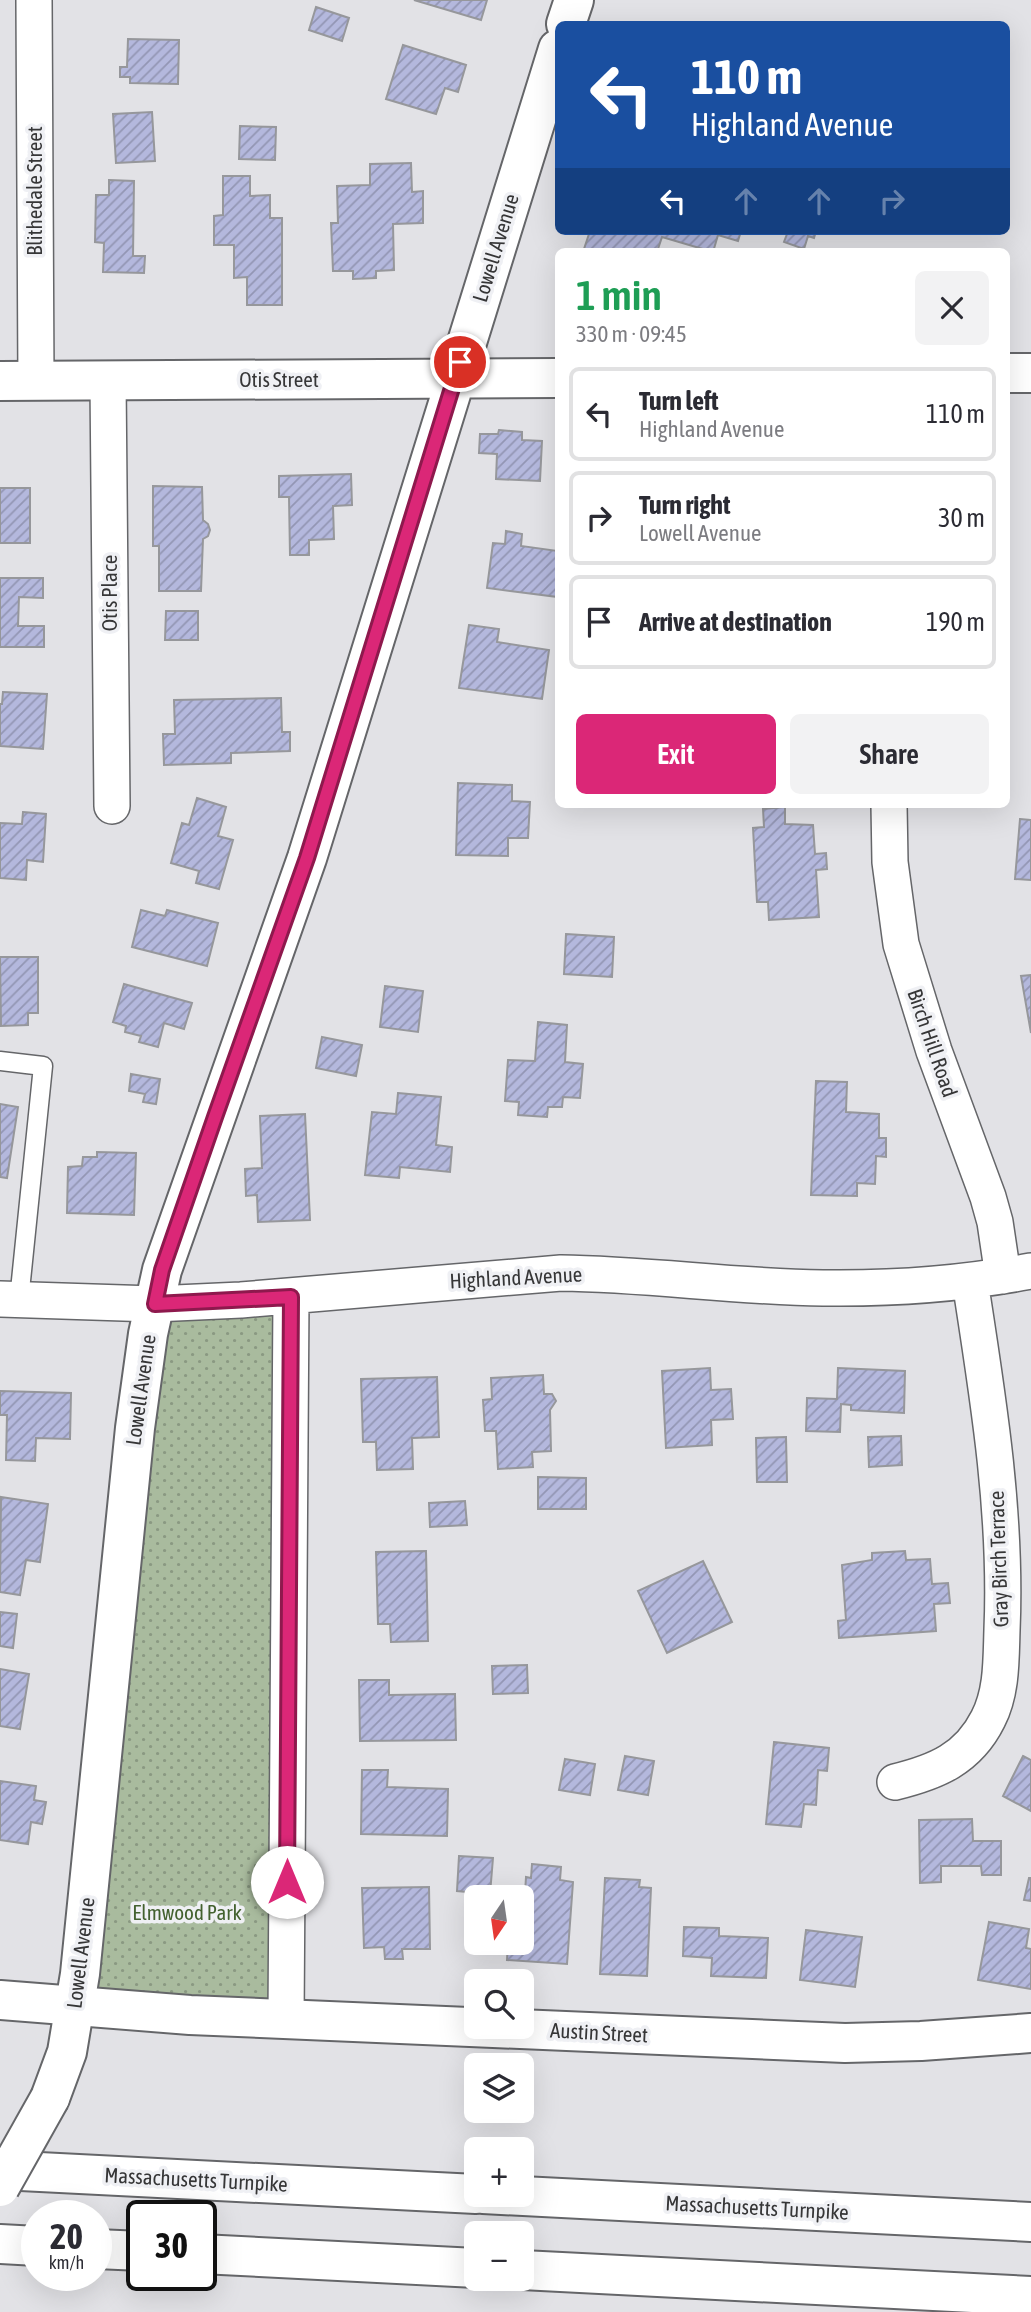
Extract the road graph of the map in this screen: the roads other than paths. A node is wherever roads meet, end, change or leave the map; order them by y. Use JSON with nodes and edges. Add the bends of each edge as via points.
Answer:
{"nodes":[{"id":1,"x":34,"y":0,"type":"edge"},
{"id":2,"x":573,"y":0,"type":"edge"},
{"id":3,"x":567,"y":21,"type":"edge"},
{"id":4,"x":555,"y":59,"type":"edge"},
{"id":5,"x":1010,"y":373,"type":"edge"},
{"id":6,"x":1031,"y":373,"type":"edge"},
{"id":7,"x":555,"y":378,"type":"edge"},
{"id":8,"x":454,"y":379,"type":"junction"},
{"id":9,"x":18,"y":381,"type":"edge"},
{"id":10,"x":108,"y":381,"type":"junction"},
{"id":11,"x":112,"y":806,"type":"dead end"},
{"id":12,"x":889,"y":808,"type":"edge"},
{"id":13,"x":0,"y":1061,"type":"edge"},
{"id":14,"x":1001,"y":1276,"type":"edge"},
{"id":15,"x":291,"y":1297,"type":"junction"},
{"id":16,"x":9,"y":1300,"type":"edge"},
{"id":17,"x":155,"y":1304,"type":"junction"},
{"id":18,"x":895,"y":1782,"type":"dead end"},
{"id":19,"x":0,"y":2000,"type":"edge"},
{"id":20,"x":75,"y":2007,"type":"junction"},
{"id":21,"x":286,"y":2019,"type":"junction"},
{"id":22,"x":1031,"y":2033,"type":"edge"},
{"id":23,"x":0,"y":2170,"type":"edge"},
{"id":24,"x":0,"y":2187,"type":"edge"},
{"id":25,"x":464,"y":2193,"type":"edge"},
{"id":26,"x":534,"y":2197,"type":"edge"},
{"id":27,"x":1031,"y":2222,"type":"edge"},
{"id":28,"x":0,"y":2244,"type":"edge"},
{"id":29,"x":21,"y":2245,"type":"edge"},
{"id":30,"x":217,"y":2255,"type":"edge"},
{"id":31,"x":464,"y":2267,"type":"edge"},
{"id":32,"x":534,"y":2271,"type":"edge"},
{"id":33,"x":1031,"y":2296,"type":"edge"}],
"edges":[{"from":1,"to":9,"type":"street","name":"Blithedale Street"},
{"from":2,"to":3,"type":"main road"},
{"from":4,"to":8,"type":"main road","name":"Lowell Avenue"},
{"from":5,"to":6,"type":"main road"},
{"from":7,"to":8,"type":"main road","name":"Otis Street"},
{"from":8,"to":10,"type":"main road","name":"Otis Street"},
{"from":8,"to":17,"type":"main road","name":"Lowell Avenue","via":[[307,858],[162,1270]]},
{"from":9,"to":10,"type":"main road","name":"Otis Street"},
{"from":10,"to":11,"type":"street","name":"Otis Place"},
{"from":12,"to":14,"type":"street","name":"Birch Hill Road","via":[[890,862],[901,944],[934,1051],[988,1197]]},
{"from":13,"to":16,"type":"lane","via":[[43,1066]]},
{"from":14,"to":15,"type":"street","name":"Highland Avenue","via":[[914,1286],[822,1288],[561,1273]]},
{"from":14,"to":18,"type":"street","name":"Gray Birch Terrace","via":[[990,1410],[1003,1605],[997,1693],[988,1719],[953,1761],[928,1774]]},
{"from":15,"to":17,"type":"street","name":"Highland Avenue"},
{"from":15,"to":21,"type":"street"},
{"from":16,"to":17,"type":"street","name":"Highland Avenue"},
{"from":17,"to":20,"type":"main road","name":"Lowell Avenue","via":[[135,1428]]},
{"from":19,"to":20,"type":"main road","name":"Austin Street"},
{"from":20,"to":21,"type":"main road","name":"Austin Street"},
{"from":20,"to":24,"type":"main road","name":"Lowell Avenue","bridge":true,"via":[[67,2052],[50,2098]]},
{"from":21,"to":22,"type":"main road","name":"Austin Street","via":[[845,2043]]},
{"from":23,"to":25,"type":"main road","name":"Massachusetts Turnpike"},
{"from":26,"to":27,"type":"main road","name":"Massachusetts Turnpike"},
{"from":28,"to":29,"type":"main road"},
{"from":30,"to":31,"type":"main road"},
{"from":32,"to":33,"type":"main road"}]}
